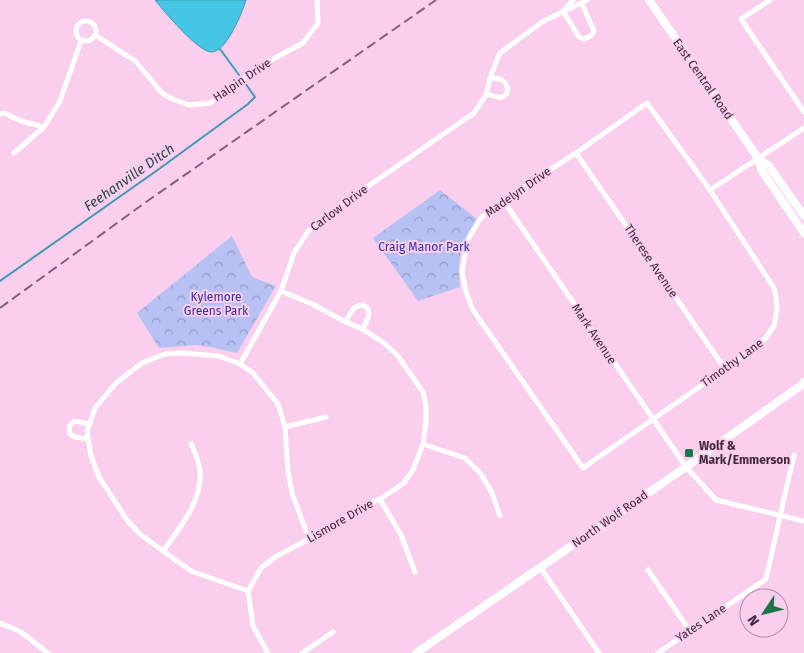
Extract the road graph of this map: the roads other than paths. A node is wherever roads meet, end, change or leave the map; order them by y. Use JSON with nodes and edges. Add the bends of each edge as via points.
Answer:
{"nodes":[{"id":1,"x":317,"y":0,"type":"edge"},
{"id":2,"x":572,"y":0,"type":"edge"},
{"id":3,"x":648,"y":0,"type":"edge"},
{"id":4,"x":770,"y":0,"type":"edge"},
{"id":5,"x":584,"y":2,"type":"edge"},
{"id":6,"x":563,"y":11,"type":"junction"},
{"id":7,"x":95,"y":36,"type":"junction"},
{"id":8,"x":81,"y":41,"type":"junction"},
{"id":9,"x":490,"y":78,"type":"junction"},
{"id":10,"x":486,"y":94,"type":"junction"},
{"id":11,"x":647,"y":103,"type":"joint"},
{"id":12,"x":804,"y":112,"type":"edge"},
{"id":13,"x":0,"y":114,"type":"edge"},
{"id":14,"x":44,"y":127,"type":"junction"},
{"id":15,"x":804,"y":128,"type":"edge"},
{"id":16,"x":14,"y":153,"type":"dead end"},
{"id":17,"x":576,"y":153,"type":"junction"},
{"id":18,"x":758,"y":158,"type":"junction"},
{"id":19,"x":710,"y":190,"type":"junction"},
{"id":20,"x":503,"y":200,"type":"junction"},
{"id":21,"x":804,"y":216,"type":"edge"},
{"id":22,"x":804,"y":233,"type":"edge"},
{"id":23,"x":281,"y":291,"type":"junction"},
{"id":24,"x":346,"y":322,"type":"junction"},
{"id":25,"x":363,"y":329,"type":"junction"},
{"id":26,"x":240,"y":364,"type":"junction"},
{"id":27,"x":725,"y":369,"type":"junction"},
{"id":28,"x":804,"y":384,"type":"edge"},
{"id":29,"x":326,"y":417,"type":"dead end"},
{"id":30,"x":653,"y":419,"type":"junction"},
{"id":31,"x":90,"y":424,"type":"junction"},
{"id":32,"x":285,"y":427,"type":"junction"},
{"id":33,"x":88,"y":439,"type":"junction"},
{"id":34,"x":191,"y":444,"type":"dead end"},
{"id":35,"x":423,"y":444,"type":"junction"},
{"id":36,"x":794,"y":456,"type":"dead end"},
{"id":37,"x":686,"y":467,"type":"junction"},
{"id":38,"x":583,"y":468,"type":"joint"},
{"id":39,"x":380,"y":499,"type":"junction"},
{"id":40,"x":500,"y":516,"type":"dead end"},
{"id":41,"x":780,"y":516,"type":"junction"},
{"id":42,"x":804,"y":521,"type":"edge"},
{"id":43,"x":309,"y":538,"type":"junction"},
{"id":44,"x":162,"y":551,"type":"junction"},
{"id":45,"x":540,"y":567,"type":"junction"},
{"id":46,"x":648,"y":570,"type":"dead end"},
{"id":47,"x":415,"y":572,"type":"dead end"},
{"id":48,"x":248,"y":591,"type":"junction"},
{"id":49,"x":0,"y":623,"type":"edge"},
{"id":50,"x":690,"y":631,"type":"junction"},
{"id":51,"x":333,"y":632,"type":"dead end"},
{"id":52,"x":48,"y":653,"type":"edge"},
{"id":53,"x":268,"y":653,"type":"edge"},
{"id":54,"x":302,"y":653,"type":"edge"},
{"id":55,"x":416,"y":653,"type":"edge"},
{"id":56,"x":599,"y":653,"type":"edge"},
{"id":57,"x":658,"y":653,"type":"edge"}],
"edges":[{"from":1,"to":7,"type":"street","name":"Halpin Drive","via":[[318,22],[303,44],[262,65],[210,103],[189,105],[163,94],[135,61]]},
{"from":2,"to":6,"type":"street","name":"Carlow Drive"},
{"from":3,"to":18,"type":"main road","name":"East Central Road"},
{"from":4,"to":12,"type":"street","via":[[741,19]]},
{"from":5,"to":6,"type":"street","name":"Carlow Drive"},
{"from":5,"to":6,"type":"street","name":"Carlow Drive","via":[[594,31],[591,36],[579,37]]},
{"from":6,"to":9,"type":"street","name":"Carlow Drive","via":[[500,53]]},
{"from":7,"to":8,"type":"street","via":[[89,41]]},
{"from":7,"to":8,"type":"street","via":[[93,24],[82,21],[75,31]]},
{"from":8,"to":14,"type":"street","via":[[60,101]]},
{"from":9,"to":10,"type":"street","name":"Carlow Drive"},
{"from":9,"to":10,"type":"street","via":[[503,80],[508,89],[503,96]]},
{"from":10,"to":23,"type":"street","name":"Carlow Drive","via":[[474,113],[317,223],[294,253]]},
{"from":11,"to":17,"type":"street","name":"Madelyn Drive"},
{"from":11,"to":19,"type":"street","name":"Timothy Lane"},
{"from":13,"to":14,"type":"street"},
{"from":14,"to":16,"type":"street"},
{"from":15,"to":18,"type":"street"},
{"from":17,"to":20,"type":"street","name":"Madelyn Drive"},
{"from":17,"to":27,"type":"street","name":"Therese Avenue"},
{"from":18,"to":19,"type":"street"},
{"from":18,"to":21,"type":"main road","name":"East Central Road","via":[[769,166]]},
{"from":18,"to":22,"type":"main road","name":"East Central Road","via":[[762,171]]},
{"from":19,"to":27,"type":"street","name":"Timothy Lane","via":[[774,288],[777,309],[774,326],[765,339]]},
{"from":20,"to":30,"type":"street","name":"Mark Avenue"},
{"from":20,"to":38,"type":"street","name":"Madelyn Drive","via":[[480,219],[468,241],[462,272],[466,292],[472,310]]},
{"from":23,"to":24,"type":"street","name":"Lismore Drive"},
{"from":23,"to":26,"type":"street","name":"Carlow Drive"},
{"from":24,"to":25,"type":"street","name":"Lismore Drive"},
{"from":24,"to":25,"type":"street","via":[[353,309],[363,304],[370,313]]},
{"from":25,"to":35,"type":"street","name":"Lismore Drive","via":[[384,342],[398,356],[422,392],[426,406]]},
{"from":26,"to":31,"type":"street","via":[[219,356],[183,353],[165,354],[142,363],[116,383],[95,408]]},
{"from":26,"to":32,"type":"street","via":[[253,373],[278,404]]},
{"from":27,"to":30,"type":"street","name":"Timothy Lane"},
{"from":28,"to":37,"type":"main road","name":"North Wolf Road"},
{"from":29,"to":32,"type":"street"},
{"from":30,"to":37,"type":"street","name":"Mark Avenue"},
{"from":30,"to":38,"type":"street","name":"Timothy Lane"},
{"from":31,"to":33,"type":"street"},
{"from":31,"to":33,"type":"street","via":[[74,422],[69,427],[70,434]]},
{"from":32,"to":43,"type":"street","via":[[292,493]]},
{"from":33,"to":44,"type":"street","via":[[91,456],[103,484],[141,535]]},
{"from":34,"to":44,"type":"street","via":[[200,470],[198,493],[182,525]]},
{"from":35,"to":39,"type":"street","name":"Lismore Drive","via":[[413,470],[402,484]]},
{"from":35,"to":40,"type":"street","via":[[464,458],[481,474]]},
{"from":36,"to":41,"type":"street","name":"Yates Lane"},
{"from":37,"to":41,"type":"street","name":"Mark Avenue","via":[[716,500]]},
{"from":37,"to":45,"type":"main road","name":"North Wolf Road"},
{"from":39,"to":43,"type":"street","name":"Lismore Drive"},
{"from":39,"to":47,"type":"street","via":[[401,535]]},
{"from":41,"to":42,"type":"street","name":"Mark Avenue"},
{"from":41,"to":50,"type":"street","name":"Yates Lane","via":[[766,579]]},
{"from":43,"to":48,"type":"street","name":"Lismore Drive","via":[[262,568]]},
{"from":44,"to":48,"type":"street","via":[[191,571]]},
{"from":45,"to":55,"type":"main road","name":"North Wolf Road"},
{"from":45,"to":56,"type":"street"},
{"from":46,"to":50,"type":"street"},
{"from":48,"to":53,"type":"street","via":[[253,626]]},
{"from":49,"to":52,"type":"street","via":[[22,632]]},
{"from":50,"to":57,"type":"street","name":"Yates Lane"},
{"from":51,"to":54,"type":"street"}]}
